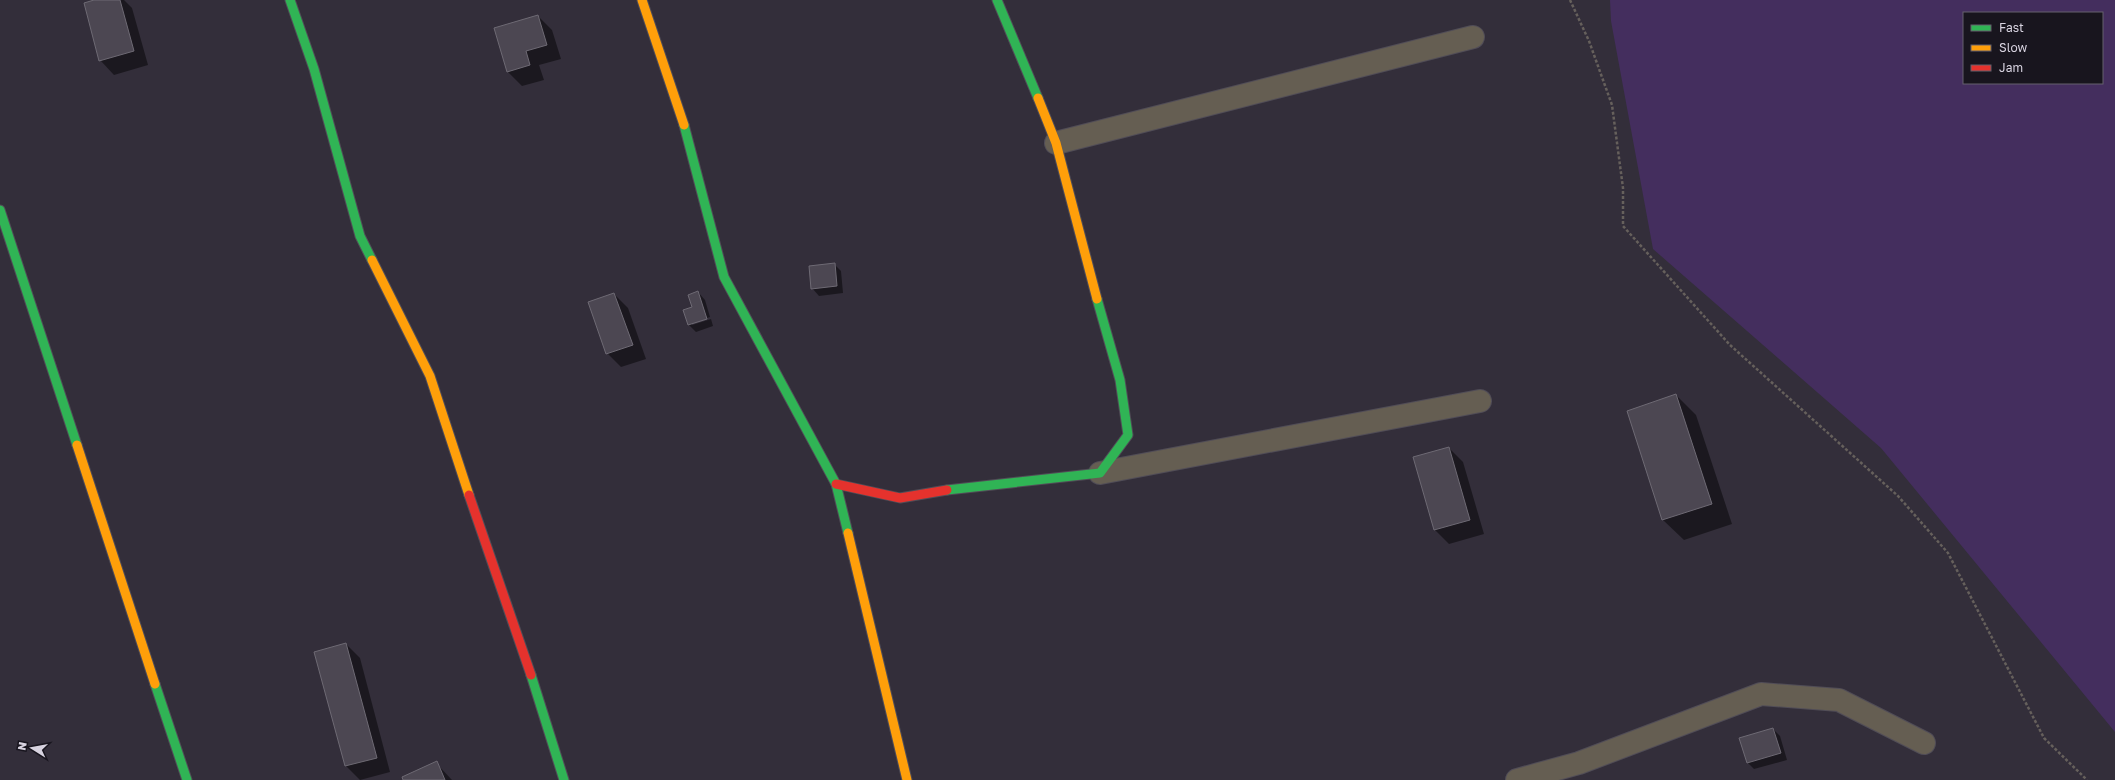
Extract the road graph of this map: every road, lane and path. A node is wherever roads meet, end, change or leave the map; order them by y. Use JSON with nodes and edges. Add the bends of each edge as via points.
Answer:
{"nodes":[{"id":1,"x":290,"y":0,"type":"edge"},
{"id":2,"x":642,"y":0,"type":"edge"},
{"id":3,"x":997,"y":0,"type":"edge"},
{"id":4,"x":1570,"y":0,"type":"edge"},
{"id":5,"x":1474,"y":37,"type":"dead end"},
{"id":6,"x":1056,"y":143,"type":"junction"},
{"id":7,"x":0,"y":210,"type":"edge"},
{"id":8,"x":1480,"y":401,"type":"dead end"},
{"id":9,"x":1100,"y":473,"type":"junction"},
{"id":10,"x":836,"y":484,"type":"junction"},
{"id":11,"x":1924,"y":743,"type":"dead end"},
{"id":12,"x":187,"y":780,"type":"edge"},
{"id":13,"x":564,"y":780,"type":"edge"},
{"id":14,"x":907,"y":780,"type":"edge"},
{"id":15,"x":1517,"y":780,"type":"edge"},
{"id":16,"x":2087,"y":780,"type":"edge"}],
"edges":[{"from":1,"to":13,"type":"street","via":[[314,68],[360,236],[430,376],[540,701]]},
{"from":2,"to":10,"type":"street","via":[[691,148],[724,277]]},
{"from":3,"to":6,"type":"street"},
{"from":4,"to":16,"type":"path","via":[[1589,41],[1612,105],[1623,188],[1623,226],[1730,345],[1898,496],[1948,553],[2044,738]]},
{"from":5,"to":6,"type":"street"},
{"from":6,"to":9,"type":"street","via":[[1120,380],[1128,435]]},
{"from":7,"to":12,"type":"street"},
{"from":8,"to":9,"type":"street"},
{"from":9,"to":10,"type":"street","via":[[968,487],[900,498]]},
{"from":10,"to":14,"type":"street"},
{"from":11,"to":15,"type":"street","via":[[1839,700],[1761,694],[1580,763]]}]}
